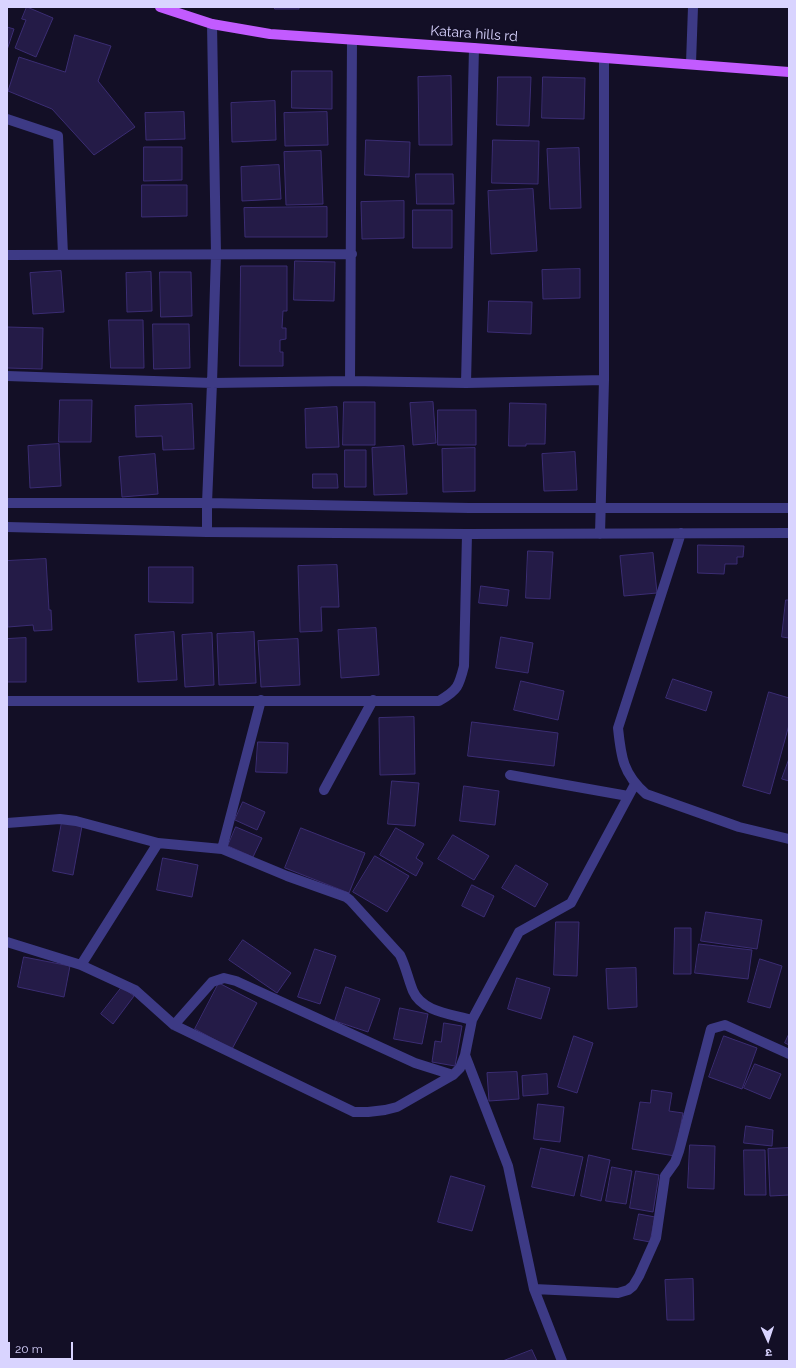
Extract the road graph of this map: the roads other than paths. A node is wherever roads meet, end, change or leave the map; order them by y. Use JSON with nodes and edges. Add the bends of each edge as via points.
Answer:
{"nodes":[{"id":1,"x":160,"y":7,"type":"edge"},
{"id":2,"x":693,"y":7,"type":"edge"},
{"id":3,"x":212,"y":24,"type":"junction"},
{"id":4,"x":352,"y":40,"type":"junction"},
{"id":5,"x":474,"y":48,"type":"junction"},
{"id":6,"x":604,"y":58,"type":"junction"},
{"id":7,"x":692,"y":64,"type":"junction"},
{"id":8,"x":789,"y":72,"type":"edge"},
{"id":9,"x":7,"y":119,"type":"edge"},
{"id":10,"x":216,"y":254,"type":"junction"},
{"id":11,"x":352,"y":254,"type":"junction"},
{"id":12,"x":7,"y":255,"type":"edge"},
{"id":13,"x":63,"y":255,"type":"junction"},
{"id":14,"x":7,"y":376,"type":"edge"},
{"id":15,"x":604,"y":380,"type":"junction"},
{"id":16,"x":350,"y":381,"type":"junction"},
{"id":17,"x":212,"y":383,"type":"junction"},
{"id":18,"x":466,"y":383,"type":"junction"},
{"id":19,"x":7,"y":503,"type":"edge"},
{"id":20,"x":207,"y":503,"type":"junction"},
{"id":21,"x":600,"y":507,"type":"junction"},
{"id":22,"x":789,"y":508,"type":"edge"},
{"id":23,"x":7,"y":527,"type":"edge"},
{"id":24,"x":207,"y":532,"type":"junction"},
{"id":25,"x":681,"y":533,"type":"junction"},
{"id":26,"x":789,"y":533,"type":"edge"},
{"id":27,"x":467,"y":534,"type":"junction"},
{"id":28,"x":600,"y":534,"type":"junction"},
{"id":29,"x":7,"y":700,"type":"edge"},
{"id":30,"x":261,"y":700,"type":"junction"},
{"id":31,"x":373,"y":700,"type":"junction"},
{"id":32,"x":510,"y":775,"type":"dead end"},
{"id":33,"x":634,"y":784,"type":"junction"},
{"id":34,"x":324,"y":790,"type":"dead end"},
{"id":35,"x":628,"y":796,"type":"junction"},
{"id":36,"x":7,"y":823,"type":"edge"},
{"id":37,"x":789,"y":839,"type":"edge"},
{"id":38,"x":158,"y":843,"type":"junction"},
{"id":39,"x":222,"y":849,"type":"junction"},
{"id":40,"x":7,"y":942,"type":"edge"},
{"id":41,"x":81,"y":965,"type":"junction"},
{"id":42,"x":472,"y":1020,"type":"junction"},
{"id":43,"x":174,"y":1025,"type":"junction"},
{"id":44,"x":789,"y":1054,"type":"edge"},
{"id":45,"x":465,"y":1055,"type":"junction"},
{"id":46,"x":453,"y":1075,"type":"junction"},
{"id":47,"x":534,"y":1289,"type":"junction"},
{"id":48,"x":562,"y":1361,"type":"edge"}],
"edges":[{"from":1,"to":3,"type":"main road","name":"Katara hills rd"},
{"from":2,"to":7,"type":"street"},
{"from":3,"to":4,"type":"main road","name":"Katara hills rd","via":[[270,34]]},
{"from":3,"to":10,"type":"street"},
{"from":4,"to":5,"type":"main road","name":"Katara hills rd"},
{"from":4,"to":11,"type":"street"},
{"from":5,"to":6,"type":"main road","name":"Katara hills rd"},
{"from":5,"to":18,"type":"street"},
{"from":6,"to":7,"type":"main road","name":"Katara hills rd"},
{"from":6,"to":15,"type":"street"},
{"from":7,"to":8,"type":"main road","name":"Katara hills rd"},
{"from":9,"to":13,"type":"street","via":[[58,136]]},
{"from":10,"to":11,"type":"street"},
{"from":10,"to":13,"type":"street"},
{"from":10,"to":17,"type":"street"},
{"from":11,"to":16,"type":"street"},
{"from":12,"to":13,"type":"street"},
{"from":14,"to":17,"type":"street"},
{"from":15,"to":18,"type":"street"},
{"from":15,"to":21,"type":"street"},
{"from":16,"to":17,"type":"street"},
{"from":16,"to":18,"type":"street"},
{"from":17,"to":20,"type":"street"},
{"from":19,"to":20,"type":"street"},
{"from":20,"to":21,"type":"street","via":[[476,508]]},
{"from":20,"to":24,"type":"street"},
{"from":21,"to":22,"type":"street"},
{"from":21,"to":28,"type":"street"},
{"from":23,"to":24,"type":"street"},
{"from":24,"to":27,"type":"street"},
{"from":25,"to":26,"type":"street"},
{"from":25,"to":28,"type":"street"},
{"from":25,"to":33,"type":"street","via":[[618,728],[621,753]]},
{"from":27,"to":28,"type":"street"},
{"from":27,"to":31,"type":"street","via":[[464,666],[459,685],[451,694],[439,701]]},
{"from":29,"to":30,"type":"street"},
{"from":30,"to":31,"type":"street"},
{"from":30,"to":39,"type":"street"},
{"from":31,"to":34,"type":"street"},
{"from":32,"to":35,"type":"street"},
{"from":33,"to":35,"type":"street"},
{"from":33,"to":37,"type":"street","via":[[646,794],[739,826]]},
{"from":35,"to":42,"type":"street","via":[[571,903],[519,932]]},
{"from":36,"to":38,"type":"street","via":[[60,819],[76,821]]},
{"from":38,"to":39,"type":"street"},
{"from":38,"to":41,"type":"street"},
{"from":39,"to":42,"type":"street","via":[[350,900],[400,955],[418,1000],[431,1008]]},
{"from":40,"to":41,"type":"street"},
{"from":41,"to":43,"type":"street","via":[[135,990]]},
{"from":42,"to":45,"type":"street"},
{"from":43,"to":46,"type":"street","via":[[354,1112],[398,1107]]},
{"from":43,"to":46,"type":"street","via":[[212,982],[224,978],[236,981],[415,1063]]},
{"from":44,"to":47,"type":"street","via":[[725,1025],[711,1029],[679,1151],[665,1176],[656,1238],[633,1286],[618,1293]]},
{"from":45,"to":46,"type":"street","via":[[460,1068]]},
{"from":45,"to":47,"type":"street","via":[[508,1166]]},
{"from":47,"to":48,"type":"street"}]}
